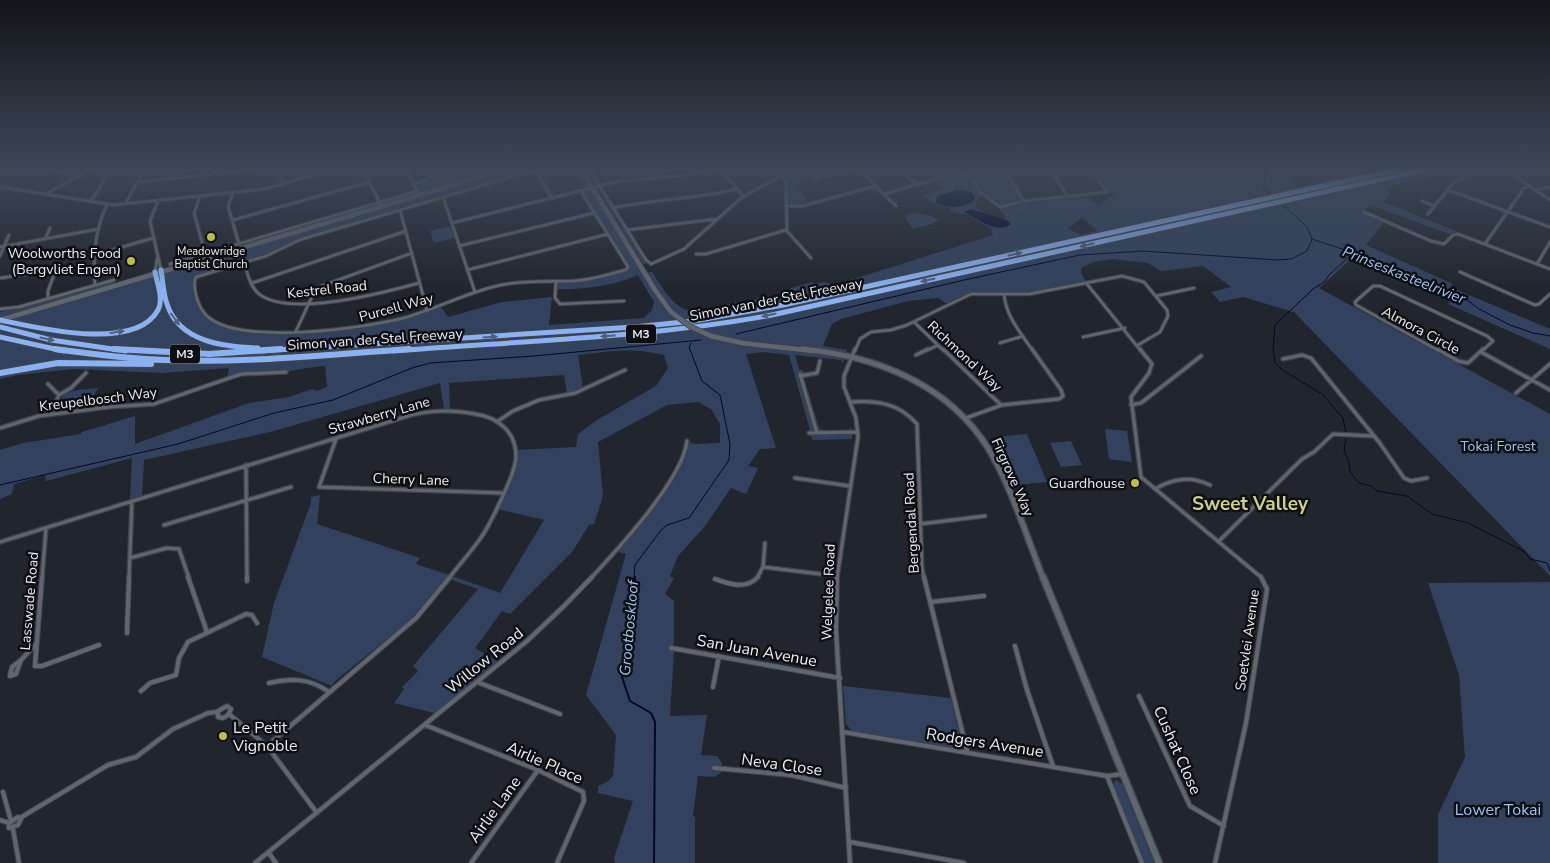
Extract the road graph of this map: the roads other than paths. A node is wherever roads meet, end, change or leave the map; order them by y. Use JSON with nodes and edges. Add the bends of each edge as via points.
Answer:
{"nodes":[{"id":1,"x":105,"y":209,"type":"edge"},
{"id":2,"x":155,"y":209,"type":"edge"},
{"id":3,"x":195,"y":209,"type":"edge"},
{"id":4,"x":229,"y":209,"type":"edge"},
{"id":5,"x":271,"y":209,"type":"edge"},
{"id":6,"x":357,"y":209,"type":"edge"},
{"id":7,"x":364,"y":209,"type":"edge"},
{"id":8,"x":447,"y":209,"type":"edge"},
{"id":9,"x":509,"y":209,"type":"edge"},
{"id":10,"x":592,"y":209,"type":"edge"},
{"id":11,"x":605,"y":209,"type":"edge"},
{"id":12,"x":614,"y":209,"type":"edge"},
{"id":13,"x":729,"y":209,"type":"edge"},
{"id":14,"x":786,"y":209,"type":"edge"},
{"id":15,"x":1218,"y":209,"type":"edge"},
{"id":16,"x":1247,"y":209,"type":"edge"},
{"id":17,"x":1432,"y":209,"type":"edge"},
{"id":18,"x":1500,"y":209,"type":"edge"},
{"id":19,"x":1509,"y":209,"type":"edge"},
{"id":20,"x":400,"y":210,"type":"joint"},
{"id":21,"x":1364,"y":212,"type":"dead end"},
{"id":22,"x":1507,"y":212,"type":"junction"},
{"id":23,"x":594,"y":213,"type":"junction"},
{"id":24,"x":1428,"y":214,"type":"dead end"},
{"id":25,"x":717,"y":219,"type":"junction"},
{"id":26,"x":233,"y":220,"type":"junction"},
{"id":27,"x":452,"y":223,"type":"junction"},
{"id":28,"x":1550,"y":227,"type":"edge"},
{"id":29,"x":50,"y":228,"type":"dead end"},
{"id":30,"x":99,"y":229,"type":"junction"},
{"id":31,"x":627,"y":230,"type":"junction"},
{"id":32,"x":786,"y":230,"type":"junction"},
{"id":33,"x":406,"y":231,"type":"junction"},
{"id":34,"x":608,"y":234,"type":"junction"},
{"id":35,"x":9,"y":235,"type":"dead end"},
{"id":36,"x":153,"y":238,"type":"junction"},
{"id":37,"x":45,"y":239,"type":"junction"},
{"id":38,"x":1550,"y":242,"type":"edge"},
{"id":39,"x":1485,"y":244,"type":"junction"},
{"id":40,"x":240,"y":246,"type":"junction"},
{"id":41,"x":459,"y":246,"type":"junction"},
{"id":42,"x":0,"y":247,"type":"edge"},
{"id":43,"x":4,"y":247,"type":"junction"},
{"id":44,"x":412,"y":253,"type":"junction"},
{"id":45,"x":205,"y":254,"type":"junction"},
{"id":46,"x":696,"y":254,"type":"dead end"},
{"id":47,"x":95,"y":255,"type":"junction"},
{"id":48,"x":0,"y":256,"type":"edge"},
{"id":49,"x":157,"y":258,"type":"junction"},
{"id":50,"x":811,"y":258,"type":"dead end"},
{"id":51,"x":246,"y":262,"type":"junction"},
{"id":52,"x":170,"y":264,"type":"dead end"},
{"id":53,"x":1537,"y":264,"type":"junction"},
{"id":54,"x":1550,"y":269,"type":"edge"},
{"id":55,"x":467,"y":270,"type":"junction"},
{"id":56,"x":1460,"y":272,"type":"dead end"},
{"id":57,"x":158,"y":273,"type":"junction"},
{"id":58,"x":0,"y":279,"type":"edge"},
{"id":59,"x":114,"y":280,"type":"dead end"},
{"id":60,"x":556,"y":282,"type":"junction"},
{"id":61,"x":252,"y":283,"type":"junction"},
{"id":62,"x":419,"y":283,"type":"junction"},
{"id":63,"x":1087,"y":284,"type":"junction"},
{"id":64,"x":95,"y":285,"type":"junction"},
{"id":65,"x":1194,"y":288,"type":"dead end"},
{"id":66,"x":475,"y":292,"type":"junction"},
{"id":67,"x":1004,"y":294,"type":"junction"},
{"id":68,"x":1550,"y":294,"type":"edge"},
{"id":69,"x":1156,"y":296,"type":"junction"},
{"id":70,"x":48,"y":299,"type":"junction"},
{"id":71,"x":624,"y":301,"type":"dead end"},
{"id":72,"x":308,"y":304,"type":"junction"},
{"id":73,"x":0,"y":310,"type":"edge"},
{"id":74,"x":427,"y":310,"type":"junction"},
{"id":75,"x":18,"y":312,"type":"junction"},
{"id":76,"x":0,"y":319,"type":"edge"},
{"id":77,"x":914,"y":322,"type":"junction"},
{"id":78,"x":0,"y":327,"type":"edge"},
{"id":79,"x":1125,"y":328,"type":"junction"},
{"id":80,"x":296,"y":331,"type":"junction"},
{"id":81,"x":1023,"y":336,"type":"junction"},
{"id":82,"x":0,"y":337,"type":"edge"},
{"id":83,"x":1083,"y":337,"type":"dead end"},
{"id":84,"x":1000,"y":343,"type":"dead end"},
{"id":85,"x":1138,"y":344,"type":"junction"},
{"id":86,"x":372,"y":345,"type":"junction"},
{"id":87,"x":938,"y":345,"type":"junction"},
{"id":88,"x":1481,"y":352,"type":"junction"},
{"id":89,"x":916,"y":355,"type":"dead end"},
{"id":90,"x":1201,"y":356,"type":"dead end"},
{"id":91,"x":852,"y":357,"type":"junction"},
{"id":92,"x":1283,"y":359,"type":"dead end"},
{"id":93,"x":210,"y":362,"type":"junction"},
{"id":94,"x":820,"y":362,"type":"dead end"},
{"id":95,"x":1550,"y":364,"type":"edge"},
{"id":96,"x":625,"y":370,"type":"dead end"},
{"id":97,"x":286,"y":372,"type":"dead end"},
{"id":98,"x":0,"y":373,"type":"edge"},
{"id":99,"x":86,"y":373,"type":"dead end"},
{"id":100,"x":1533,"y":379,"type":"junction"},
{"id":101,"x":48,"y":384,"type":"dead end"},
{"id":102,"x":1550,"y":390,"type":"edge"},
{"id":103,"x":1516,"y":393,"type":"dead end"},
{"id":104,"x":59,"y":395,"type":"junction"},
{"id":105,"x":850,"y":402,"type":"junction"},
{"id":106,"x":1131,"y":404,"type":"junction"},
{"id":107,"x":1002,"y":405,"type":"junction"},
{"id":108,"x":50,"y":415,"type":"junction"},
{"id":109,"x":966,"y":418,"type":"junction"},
{"id":110,"x":498,"y":421,"type":"junction"},
{"id":111,"x":0,"y":428,"type":"edge"},
{"id":112,"x":858,"y":432,"type":"junction"},
{"id":113,"x":809,"y":433,"type":"dead end"},
{"id":114,"x":817,"y":433,"type":"junction"},
{"id":115,"x":1373,"y":436,"type":"junction"},
{"id":116,"x":336,"y":439,"type":"junction"},
{"id":117,"x":687,"y":441,"type":"dead end"},
{"id":118,"x":246,"y":465,"type":"junction"},
{"id":119,"x":795,"y":478,"type":"dead end"},
{"id":120,"x":1427,"y":478,"type":"dead end"},
{"id":121,"x":1210,"y":485,"type":"dead end"},
{"id":122,"x":850,"y":486,"type":"junction"},
{"id":123,"x":291,"y":488,"type":"dead end"},
{"id":124,"x":1155,"y":489,"type":"junction"},
{"id":125,"x":503,"y":493,"type":"junction"},
{"id":126,"x":132,"y":501,"type":"junction"},
{"id":127,"x":247,"y":501,"type":"junction"},
{"id":128,"x":985,"y":516,"type":"dead end"},
{"id":129,"x":920,"y":524,"type":"junction"},
{"id":130,"x":164,"y":525,"type":"dead end"},
{"id":131,"x":46,"y":529,"type":"junction"},
{"id":132,"x":1219,"y":541,"type":"junction"},
{"id":133,"x":0,"y":542,"type":"edge"},
{"id":134,"x":765,"y":542,"type":"dead end"},
{"id":135,"x":130,"y":558,"type":"junction"},
{"id":136,"x":763,"y":567,"type":"junction"},
{"id":137,"x":837,"y":576,"type":"junction"},
{"id":138,"x":715,"y":579,"type":"dead end"},
{"id":139,"x":247,"y":582,"type":"dead end"},
{"id":140,"x":984,"y":596,"type":"dead end"},
{"id":141,"x":931,"y":602,"type":"junction"},
{"id":142,"x":257,"y":623,"type":"dead end"},
{"id":143,"x":207,"y":632,"type":"junction"},
{"id":144,"x":127,"y":633,"type":"dead end"},
{"id":145,"x":37,"y":643,"type":"junction"},
{"id":146,"x":99,"y":644,"type":"dead end"},
{"id":147,"x":1015,"y":646,"type":"dead end"},
{"id":148,"x":671,"y":648,"type":"dead end"},
{"id":149,"x":719,"y":656,"type":"junction"},
{"id":150,"x":21,"y":660,"type":"dead end"},
{"id":151,"x":840,"y":678,"type":"junction"},
{"id":152,"x":477,"y":682,"type":"junction"},
{"id":153,"x":269,"y":683,"type":"dead end"},
{"id":154,"x":713,"y":687,"type":"dead end"},
{"id":155,"x":141,"y":691,"type":"dead end"},
{"id":156,"x":329,"y":692,"type":"junction"},
{"id":157,"x":1140,"y":696,"type":"dead end"},
{"id":158,"x":215,"y":712,"type":"junction"},
{"id":159,"x":229,"y":714,"type":"junction"},
{"id":160,"x":560,"y":714,"type":"dead end"},
{"id":161,"x":425,"y":725,"type":"junction"},
{"id":162,"x":843,"y":732,"type":"junction"},
{"id":163,"x":267,"y":746,"type":"junction"},
{"id":164,"x":967,"y":751,"type":"junction"},
{"id":165,"x":1052,"y":766,"type":"junction"},
{"id":166,"x":714,"y":768,"type":"dead end"},
{"id":167,"x":538,"y":770,"type":"junction"},
{"id":168,"x":1122,"y":774,"type":"junction"},
{"id":169,"x":1107,"y":776,"type":"junction"},
{"id":170,"x":846,"y":788,"type":"junction"},
{"id":171,"x":3,"y":792,"type":"dead end"},
{"id":172,"x":317,"y":813,"type":"junction"},
{"id":173,"x":20,"y":818,"type":"junction"},
{"id":174,"x":0,"y":820,"type":"edge"},
{"id":175,"x":10,"y":822,"type":"junction"},
{"id":176,"x":1224,"y":826,"type":"junction"},
{"id":177,"x":13,"y":828,"type":"junction"},
{"id":178,"x":850,"y":842,"type":"junction"},
{"id":179,"x":268,"y":852,"type":"junction"},
{"id":180,"x":20,"y":863,"type":"edge"},
{"id":181,"x":254,"y":863,"type":"edge"},
{"id":182,"x":276,"y":863,"type":"edge"},
{"id":183,"x":471,"y":863,"type":"edge"},
{"id":184,"x":556,"y":863,"type":"edge"},
{"id":185,"x":850,"y":863,"type":"edge"},
{"id":186,"x":964,"y":863,"type":"edge"},
{"id":187,"x":1142,"y":863,"type":"edge"},
{"id":188,"x":1159,"y":863,"type":"edge"},
{"id":189,"x":1215,"y":863,"type":"edge"}],
"edges":[{"from":1,"to":30,"type":"street"},
{"from":2,"to":36,"type":"street","via":[[150,219]]},
{"from":3,"to":45,"type":"street"},
{"from":4,"to":26,"type":"street"},
{"from":5,"to":26,"type":"street"},
{"from":6,"to":40,"type":"street"},
{"from":7,"to":40,"type":"street"},
{"from":8,"to":27,"type":"street"},
{"from":9,"to":27,"type":"street"},
{"from":10,"to":23,"type":"street"},
{"from":11,"to":91,"type":"street","name":"Firgrove Way","bridge":true,"via":[[671,312],[691,327],[733,341]]},
{"from":12,"to":31,"type":"street"},
{"from":13,"to":25,"type":"street"},
{"from":14,"to":32,"type":"street"},
{"from":86,"to":15,"type":"highway","name":"Simon van der Stel Freeway","number":"M3","one_way":true,"via":[[634,327],[724,317]]},
{"from":16,"to":93,"type":"highway","name":"Simon van der Stel Freeway","number":"M3","one_way":true,"via":[[772,315],[705,326],[624,335]]},
{"from":17,"to":24,"type":"street"},
{"from":18,"to":22,"type":"street"},
{"from":19,"to":22,"type":"street"},
{"from":20,"to":33,"type":"street"},
{"from":20,"to":51,"type":"street","via":[[298,240]]},
{"from":21,"to":39,"type":"street","via":[[1437,243],[1446,243],[1455,234]]},
{"from":22,"to":28,"type":"street"},
{"from":22,"to":39,"type":"street"},
{"from":23,"to":34,"type":"street"},
{"from":23,"to":41,"type":"street"},
{"from":25,"to":31,"type":"street"},
{"from":25,"to":31,"type":"street","via":[[684,249],[656,264],[648,262]]},
{"from":26,"to":40,"type":"street"},
{"from":27,"to":41,"type":"street"},
{"from":29,"to":37,"type":"street"},
{"from":30,"to":37,"type":"street"},
{"from":30,"to":47,"type":"street"},
{"from":32,"to":46,"type":"street","via":[[706,254]]},
{"from":32,"to":50,"type":"street"},
{"from":33,"to":44,"type":"street"},
{"from":33,"to":61,"type":"street"},
{"from":34,"to":55,"type":"street"},
{"from":34,"to":60,"type":"street","name":"Purcell Way","via":[[628,268],[594,278]]},
{"from":35,"to":43,"type":"street"},
{"from":36,"to":47,"type":"street"},
{"from":36,"to":49,"type":"street"},
{"from":37,"to":43,"type":"street"},
{"from":38,"to":53,"type":"street"},
{"from":39,"to":53,"type":"street"},
{"from":40,"to":45,"type":"street"},
{"from":40,"to":51,"type":"street"},
{"from":40,"to":57,"type":"street"},
{"from":41,"to":55,"type":"street"},
{"from":42,"to":43,"type":"street"},
{"from":43,"to":48,"type":"street"},
{"from":44,"to":62,"type":"street"},
{"from":44,"to":72,"type":"street","via":[[318,286]]},
{"from":45,"to":52,"type":"street"},
{"from":47,"to":64,"type":"street"},
{"from":49,"to":57,"type":"street"},
{"from":49,"to":57,"type":"street"},
{"from":51,"to":61,"type":"street"},
{"from":51,"to":80,"type":"street","name":"Purcell Way","via":[[194,280],[204,314],[211,320],[248,331]]},
{"from":53,"to":54,"type":"street"},
{"from":55,"to":66,"type":"street"},
{"from":56,"to":68,"type":"street","via":[[1534,305]]},
{"from":57,"to":75,"type":"street"},
{"from":76,"to":57,"type":"highway","one_way":true,"via":[[79,334],[128,330],[149,321],[159,309]]},
{"from":57,"to":86,"type":"highway","one_way":true,"via":[[172,316],[184,329],[202,339],[251,348]]},
{"from":58,"to":70,"type":"street","via":[[54,270]]},
{"from":59,"to":64,"type":"street"},
{"from":60,"to":66,"type":"street","name":"Purcell Way","via":[[517,282]]},
{"from":60,"to":71,"type":"street","via":[[555,298],[560,304]]},
{"from":61,"to":72,"type":"street","name":"Kestrel Road","via":[[259,294],[273,301]]},
{"from":62,"to":72,"type":"street","name":"Kestrel Road","via":[[365,296]]},
{"from":62,"to":74,"type":"street"},
{"from":63,"to":67,"type":"street","via":[[1028,294]]},
{"from":63,"to":69,"type":"street","via":[[1122,276],[1144,282]]},
{"from":63,"to":79,"type":"street"},
{"from":64,"to":70,"type":"street"},
{"from":65,"to":69,"type":"street"},
{"from":66,"to":74,"type":"street","name":"Purcell Way"},
{"from":67,"to":77,"type":"street","via":[[982,292],[966,295]]},
{"from":67,"to":81,"type":"street","via":[[1006,310]]},
{"from":69,"to":85,"type":"street","via":[[1168,310],[1168,316],[1160,332]]},
{"from":70,"to":75,"type":"street"},
{"from":72,"to":80,"type":"street"},
{"from":73,"to":75,"type":"street"},
{"from":74,"to":80,"type":"street","name":"Purcell Way","via":[[366,326]]},
{"from":75,"to":76,"type":"street"},
{"from":77,"to":87,"type":"street","name":"Richmond Way"},
{"from":77,"to":91,"type":"street","via":[[865,335]]},
{"from":78,"to":86,"type":"highway","name":"Simon van der Stel Freeway","number":"M3","one_way":true,"via":[[76,345],[159,353],[243,353]]},
{"from":79,"to":83,"type":"street"},
{"from":79,"to":85,"type":"street"},
{"from":81,"to":84,"type":"street"},
{"from":81,"to":107,"type":"street","via":[[1063,396]]},
{"from":82,"to":93,"type":"highway","name":"Simon van der Stel Freeway","number":"M3","via":[[103,356]]},
{"from":85,"to":106,"type":"street","via":[[1152,367],[1134,390]]},
{"from":87,"to":89,"type":"street"},
{"from":87,"to":107,"type":"street","name":"Richmond Way"},
{"from":88,"to":88,"type":"street","name":"Almora Circle","via":[[1468,363],[1458,361],[1355,302],[1373,286],[1380,286],[1490,337],[1493,342]]},
{"from":88,"to":100,"type":"street"},
{"from":90,"to":106,"type":"street","via":[[1141,403]]},
{"from":91,"to":105,"type":"street","name":"Welgelee Road","via":[[844,376]]},
{"from":91,"to":109,"type":"street","name":"Firgrove Way","via":[[915,379]]},
{"from":92,"to":115,"type":"street","via":[[1302,355],[1311,358]]},
{"from":93,"to":98,"type":"highway","via":[[58,363]]},
{"from":94,"to":114,"type":"street","via":[[817,373],[800,375]]},
{"from":95,"to":100,"type":"street"},
{"from":96,"to":110,"type":"street","via":[[575,393],[539,400]]},
{"from":97,"to":108,"type":"street","name":"Kreupelbosch Way","via":[[235,375],[154,404]]},
{"from":99,"to":104,"type":"street"},
{"from":100,"to":102,"type":"street"},
{"from":100,"to":103,"type":"street"},
{"from":101,"to":104,"type":"street"},
{"from":104,"to":108,"type":"street"},
{"from":105,"to":112,"type":"street","name":"Welgelee Road"},
{"from":105,"to":129,"type":"street","name":"Bergendal Road","via":[[882,402],[915,422],[918,432]]},
{"from":106,"to":124,"type":"street","name":"Soetvlei Avenue","via":[[1140,473],[1145,482]]},
{"from":107,"to":109,"type":"street"},
{"from":108,"to":111,"type":"street","name":"Kreupelbosch Way"},
{"from":109,"to":168,"type":"street","name":"Firgrove Way","via":[[996,462]]},
{"from":110,"to":116,"type":"street","name":"Strawberry Lane","via":[[488,416],[439,410],[412,415]]},
{"from":110,"to":125,"type":"street","via":[[512,438],[516,456]]},
{"from":112,"to":114,"type":"street"},
{"from":112,"to":122,"type":"street","name":"Welgelee Road"},
{"from":113,"to":114,"type":"street"},
{"from":115,"to":120,"type":"street","via":[[1404,478],[1411,481]]},
{"from":115,"to":132,"type":"street","via":[[1330,435],[1314,452],[1302,458]]},
{"from":116,"to":118,"type":"street","name":"Strawberry Lane"},
{"from":116,"to":125,"type":"street","name":"Cherry Lane","via":[[318,487]]},
{"from":117,"to":152,"type":"street","name":"Willow Road","via":[[673,477],[603,566],[551,621]]},
{"from":118,"to":126,"type":"street","name":"Strawberry Lane"},
{"from":118,"to":127,"type":"street"},
{"from":119,"to":122,"type":"street"},
{"from":121,"to":124,"type":"street","via":[[1188,478],[1165,483]]},
{"from":122,"to":137,"type":"street","name":"Welgelee Road"},
{"from":123,"to":127,"type":"street"},
{"from":124,"to":132,"type":"street","name":"Soetvlei Avenue"},
{"from":125,"to":156,"type":"street","via":[[481,538],[428,605]]},
{"from":126,"to":131,"type":"street","name":"Strawberry Lane"},
{"from":126,"to":135,"type":"street"},
{"from":127,"to":130,"type":"street"},
{"from":127,"to":139,"type":"street"},
{"from":128,"to":129,"type":"street"},
{"from":129,"to":141,"type":"street","name":"Bergendal Road","via":[[921,562]]},
{"from":131,"to":133,"type":"street","name":"Strawberry Lane"},
{"from":131,"to":145,"type":"street","name":"Lasswade Road"},
{"from":132,"to":176,"type":"street","name":"Soetvlei Avenue","via":[[1261,576],[1268,594]]},
{"from":134,"to":136,"type":"street"},
{"from":135,"to":143,"type":"street","via":[[167,548],[179,549]]},
{"from":135,"to":144,"type":"street"},
{"from":136,"to":137,"type":"street"},
{"from":136,"to":138,"type":"street","via":[[747,585],[736,586]]},
{"from":137,"to":151,"type":"street","name":"Welgelee Road","via":[[836,630]]},
{"from":140,"to":141,"type":"street"},
{"from":141,"to":164,"type":"street","name":"Bergendal Road"},
{"from":142,"to":143,"type":"street","via":[[252,615],[246,614]]},
{"from":143,"to":155,"type":"street","via":[[187,643],[176,675],[150,682]]},
{"from":145,"to":146,"type":"street","name":"Lasswade Road","via":[[37,667]]},
{"from":145,"to":150,"type":"street"},
{"from":147,"to":165,"type":"street"},
{"from":148,"to":149,"type":"street","name":"San Juan Avenue"},
{"from":149,"to":151,"type":"street","name":"San Juan Avenue"},
{"from":149,"to":154,"type":"street"},
{"from":151,"to":162,"type":"street","name":"Welgelee Road"},
{"from":152,"to":160,"type":"street"},
{"from":152,"to":161,"type":"street","name":"Willow Road"},
{"from":153,"to":156,"type":"street","via":[[301,678]]},
{"from":156,"to":163,"type":"street"},
{"from":157,"to":176,"type":"street","name":"Cushat Close","via":[[1190,806]]},
{"from":158,"to":159,"type":"street","via":[[221,718]]},
{"from":158,"to":159,"type":"street","via":[[227,706],[231,709]]},
{"from":158,"to":173,"type":"street","via":[[178,726],[136,756],[108,765]]},
{"from":159,"to":163,"type":"street"},
{"from":161,"to":167,"type":"street","name":"Airlie Place"},
{"from":161,"to":172,"type":"street","name":"Willow Road"},
{"from":162,"to":164,"type":"street","name":"Rodgers Avenue"},
{"from":162,"to":170,"type":"street","name":"Welgelee Road"},
{"from":163,"to":172,"type":"street"},
{"from":164,"to":165,"type":"street","name":"Rodgers Avenue"},
{"from":165,"to":169,"type":"street","name":"Rodgers Avenue"},
{"from":166,"to":170,"type":"street","name":"Neva Close","via":[[791,775]]},
{"from":167,"to":183,"type":"street","name":"Airlie Lane"},
{"from":167,"to":184,"type":"street","name":"Airlie Place","via":[[580,789],[584,795]]},
{"from":168,"to":169,"type":"street","name":"Rodgers Avenue"},
{"from":168,"to":188,"type":"street","name":"Firgrove Way"},
{"from":169,"to":187,"type":"street"},
{"from":170,"to":178,"type":"street","name":"Welgelee Road"},
{"from":171,"to":175,"type":"street"},
{"from":172,"to":179,"type":"street","name":"Willow Road"},
{"from":173,"to":175,"type":"street"},
{"from":173,"to":177,"type":"street","via":[[20,823]]},
{"from":174,"to":175,"type":"street"},
{"from":175,"to":177,"type":"street","via":[[8,827]]},
{"from":176,"to":189,"type":"street","name":"Soetvlei Avenue"},
{"from":177,"to":180,"type":"street"},
{"from":178,"to":185,"type":"street","name":"Welgelee Road"},
{"from":178,"to":186,"type":"street"},
{"from":179,"to":181,"type":"street","name":"Willow Road"},
{"from":179,"to":182,"type":"street"}]}
